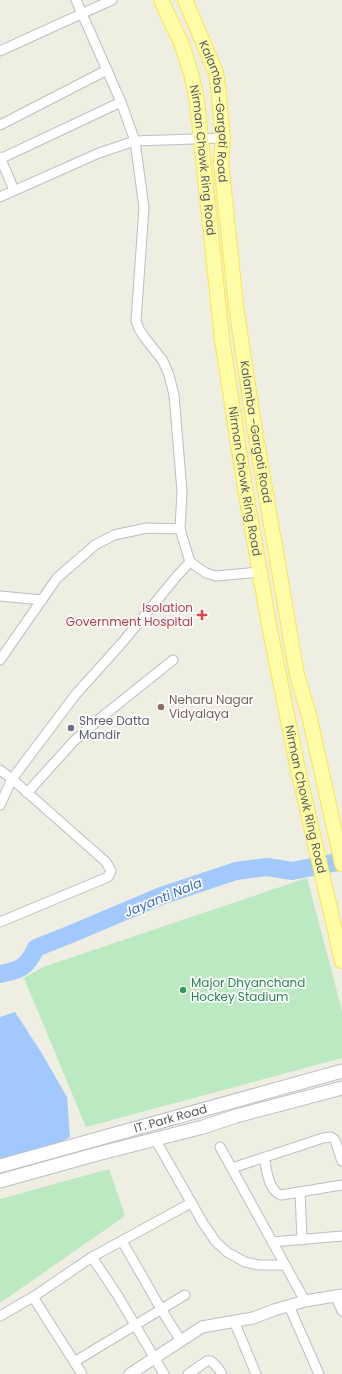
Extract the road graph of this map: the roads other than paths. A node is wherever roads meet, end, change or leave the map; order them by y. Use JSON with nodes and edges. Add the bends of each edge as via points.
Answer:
{"nodes":[{"id":1,"x":76,"y":0,"type":"edge"},
{"id":2,"x":112,"y":0,"type":"edge"},
{"id":3,"x":161,"y":0,"type":"edge"},
{"id":4,"x":186,"y":0,"type":"edge"},
{"id":5,"x":83,"y":14,"type":"junction"},
{"id":6,"x":0,"y":52,"type":"edge"},
{"id":7,"x":107,"y":70,"type":"junction"},
{"id":8,"x":121,"y":102,"type":"junction"},
{"id":9,"x":0,"y":125,"type":"edge"},
{"id":10,"x":223,"y":138,"type":"junction"},
{"id":11,"x":202,"y":139,"type":"junction"},
{"id":12,"x":135,"y":141,"type":"junction"},
{"id":13,"x":0,"y":158,"type":"edge"},
{"id":14,"x":14,"y":190,"type":"junction"},
{"id":15,"x":0,"y":197,"type":"edge"},
{"id":16,"x":180,"y":529,"type":"junction"},
{"id":17,"x":190,"y":562,"type":"junction"},
{"id":18,"x":260,"y":572,"type":"junction"},
{"id":19,"x":0,"y":596,"type":"edge"},
{"id":20,"x":42,"y":600,"type":"junction"},
{"id":21,"x":0,"y":660,"type":"edge"},
{"id":22,"x":173,"y":660,"type":"dead end"},
{"id":23,"x":0,"y":770,"type":"edge"},
{"id":24,"x":12,"y":779,"type":"junction"},
{"id":25,"x":27,"y":793,"type":"junction"},
{"id":26,"x":0,"y":805,"type":"edge"},
{"id":27,"x":341,"y":857,"type":"edge"},
{"id":28,"x":0,"y":922,"type":"edge"},
{"id":29,"x":342,"y":961,"type":"edge"},
{"id":30,"x":342,"y":1071,"type":"edge"},
{"id":31,"x":342,"y":1088,"type":"edge"},
{"id":32,"x":155,"y":1139,"type":"junction"},
{"id":33,"x":220,"y":1147,"type":"dead end"},
{"id":34,"x":264,"y":1158,"type":"junction"},
{"id":35,"x":342,"y":1161,"type":"edge"},
{"id":36,"x":0,"y":1166,"type":"edge"},
{"id":37,"x":232,"y":1168,"type":"junction"},
{"id":38,"x":0,"y":1181,"type":"edge"},
{"id":39,"x":342,"y":1185,"type":"edge"},
{"id":40,"x":300,"y":1192,"type":"junction"},
{"id":41,"x":191,"y":1203,"type":"junction"},
{"id":42,"x":342,"y":1236,"type":"edge"},
{"id":43,"x":302,"y":1240,"type":"junction"},
{"id":44,"x":122,"y":1241,"type":"junction"},
{"id":45,"x":272,"y":1242,"type":"junction"},
{"id":46,"x":92,"y":1257,"type":"junction"},
{"id":47,"x":284,"y":1265,"type":"junction"},
{"id":48,"x":185,"y":1295,"type":"dead end"},
{"id":49,"x":339,"y":1295,"type":"edge"},
{"id":50,"x":33,"y":1297,"type":"junction"},
{"id":51,"x":305,"y":1301,"type":"junction"},
{"id":52,"x":289,"y":1306,"type":"junction"},
{"id":53,"x":161,"y":1309,"type":"junction"},
{"id":54,"x":342,"y":1311,"type":"edge"},
{"id":55,"x":0,"y":1316,"type":"edge"},
{"id":56,"x":234,"y":1321,"type":"junction"},
{"id":57,"x":134,"y":1325,"type":"junction"},
{"id":58,"x":181,"y":1340,"type":"junction"},
{"id":59,"x":154,"y":1358,"type":"junction"},
{"id":60,"x":74,"y":1362,"type":"junction"},
{"id":61,"x":82,"y":1374,"type":"edge"},
{"id":62,"x":130,"y":1374,"type":"edge"},
{"id":63,"x":164,"y":1374,"type":"edge"},
{"id":64,"x":188,"y":1374,"type":"edge"},
{"id":65,"x":222,"y":1374,"type":"edge"},
{"id":66,"x":256,"y":1374,"type":"edge"},
{"id":67,"x":319,"y":1374,"type":"edge"}],
"edges":[{"from":1,"to":5,"type":"street"},
{"from":2,"to":5,"type":"street"},
{"from":3,"to":11,"type":"main road","name":"Nirman Chowk Ring Road","via":[[182,44],[191,73]]},
{"from":4,"to":10,"type":"main road","name":"Kalamba -Gargoti Road","via":[[216,73]]},
{"from":5,"to":6,"type":"street"},
{"from":5,"to":7,"type":"street"},
{"from":7,"to":8,"type":"street"},
{"from":7,"to":9,"type":"street"},
{"from":8,"to":12,"type":"street"},
{"from":8,"to":13,"type":"street"},
{"from":10,"to":11,"type":"street"},
{"from":10,"to":27,"type":"main road","name":"Kalamba -Gargoti Road","via":[[221,162],[236,306],[253,418],[297,676],[309,715]]},
{"from":11,"to":12,"type":"street"},
{"from":11,"to":18,"type":"main road","name":"Nirman Chowk Ring Road","via":[[222,339]]},
{"from":12,"to":14,"type":"street"},
{"from":12,"to":16,"type":"street","via":[[144,208],[136,321],[144,338],[164,361],[174,395],[182,491]]},
{"from":13,"to":14,"type":"street"},
{"from":14,"to":15,"type":"street"},
{"from":16,"to":17,"type":"street"},
{"from":16,"to":20,"type":"street","via":[[147,528],[114,535],[95,545],[58,578]]},
{"from":17,"to":18,"type":"street","via":[[206,573],[216,576]]},
{"from":17,"to":24,"type":"street","via":[[76,694]]},
{"from":18,"to":29,"type":"main road","name":"Nirman Chowk Ring Road","via":[[297,765]]},
{"from":19,"to":20,"type":"street"},
{"from":20,"to":21,"type":"street"},
{"from":22,"to":25,"type":"street","via":[[74,740]]},
{"from":23,"to":24,"type":"street"},
{"from":24,"to":25,"type":"street"},
{"from":24,"to":26,"type":"street"},
{"from":25,"to":28,"type":"street","via":[[106,862],[111,871],[108,877]]},
{"from":30,"to":36,"type":"main road","name":"IT. Park Road"},
{"from":31,"to":32,"type":"main road","name":"IT. Park Road"},
{"from":32,"to":38,"type":"main road","name":"IT. Park Road"},
{"from":32,"to":41,"type":"street"},
{"from":33,"to":37,"type":"street"},
{"from":34,"to":35,"type":"street","via":[[331,1137],[335,1140]]},
{"from":34,"to":37,"type":"street"},
{"from":34,"to":40,"type":"street","via":[[272,1188],[276,1193],[281,1195]]},
{"from":37,"to":45,"type":"street"},
{"from":39,"to":40,"type":"street"},
{"from":40,"to":43,"type":"street"},
{"from":41,"to":44,"type":"street"},
{"from":41,"to":47,"type":"street","via":[[216,1242],[227,1252],[259,1266]]},
{"from":42,"to":43,"type":"street"},
{"from":43,"to":45,"type":"street"},
{"from":44,"to":46,"type":"street"},
{"from":44,"to":53,"type":"street"},
{"from":45,"to":47,"type":"street"},
{"from":46,"to":50,"type":"street"},
{"from":46,"to":57,"type":"street"},
{"from":47,"to":51,"type":"street"},
{"from":48,"to":53,"type":"street"},
{"from":49,"to":51,"type":"street"},
{"from":49,"to":54,"type":"street"},
{"from":50,"to":55,"type":"street"},
{"from":50,"to":60,"type":"street"},
{"from":51,"to":52,"type":"street"},
{"from":52,"to":56,"type":"street","via":[[253,1318]]},
{"from":52,"to":67,"type":"street"},
{"from":53,"to":57,"type":"street"},
{"from":53,"to":58,"type":"street"},
{"from":56,"to":58,"type":"street","via":[[202,1327]]},
{"from":56,"to":66,"type":"street"},
{"from":57,"to":59,"type":"street"},
{"from":57,"to":60,"type":"street"},
{"from":58,"to":59,"type":"street"},
{"from":59,"to":62,"type":"street"},
{"from":59,"to":63,"type":"street"},
{"from":60,"to":61,"type":"street"},
{"from":64,"to":65,"type":"street","via":[[211,1361]]}]}
